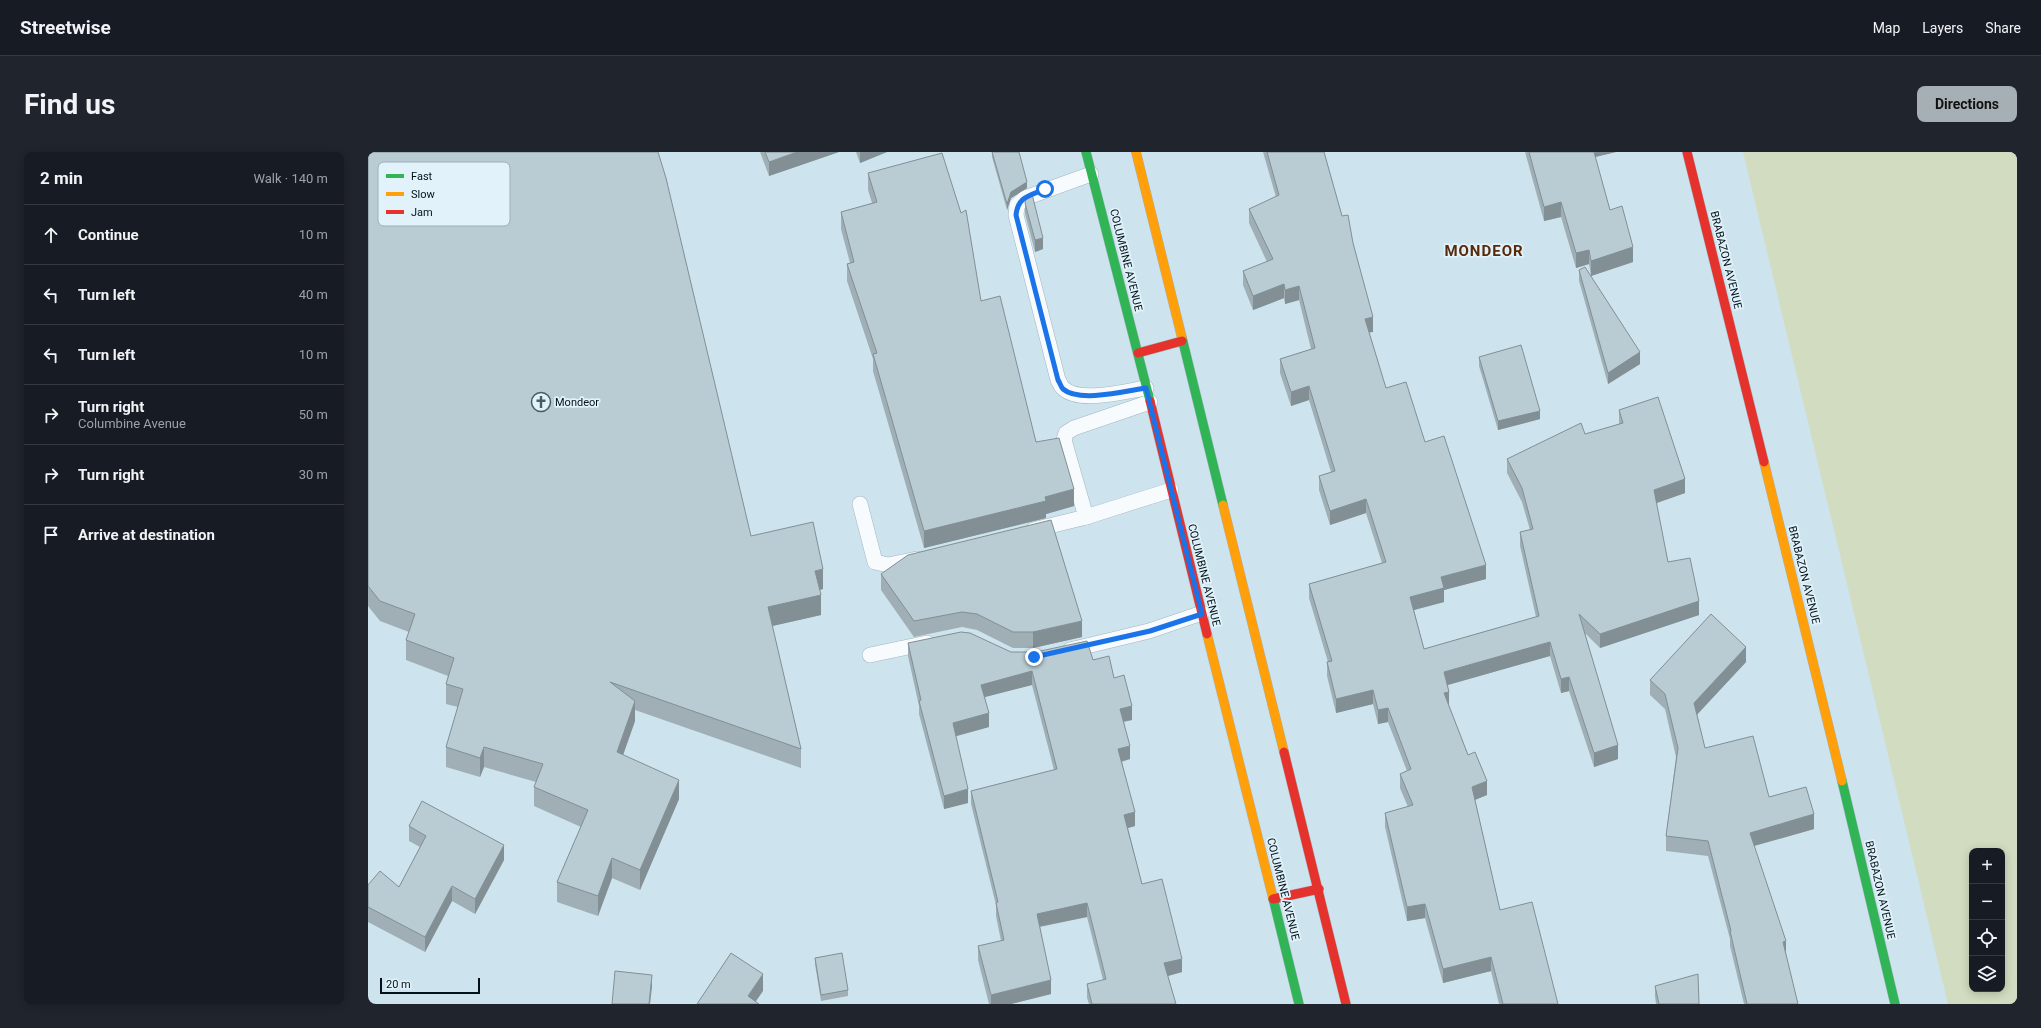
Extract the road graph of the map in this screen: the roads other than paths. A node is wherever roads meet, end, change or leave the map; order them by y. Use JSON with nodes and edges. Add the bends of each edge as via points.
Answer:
{"nodes":[{"id":1,"x":1086,"y":152,"type":"edge"},
{"id":2,"x":1136,"y":152,"type":"edge"},
{"id":3,"x":1687,"y":152,"type":"edge"},
{"id":4,"x":1092,"y":174,"type":"junction"},
{"id":5,"x":1182,"y":341,"type":"junction"},
{"id":6,"x":1138,"y":353,"type":"junction"},
{"id":7,"x":1146,"y":388,"type":"junction"},
{"id":8,"x":1150,"y":402,"type":"junction"},
{"id":9,"x":1171,"y":490,"type":"junction"},
{"id":10,"x":860,"y":504,"type":"dead end"},
{"id":11,"x":1086,"y":517,"type":"junction"},
{"id":12,"x":1018,"y":534,"type":"edge"},
{"id":13,"x":934,"y":555,"type":"edge"},
{"id":14,"x":1202,"y":614,"type":"junction"},
{"id":15,"x":939,"y":640,"type":"edge"},
{"id":16,"x":1056,"y":653,"type":"edge"},
{"id":17,"x":870,"y":655,"type":"dead end"},
{"id":18,"x":1319,"y":889,"type":"junction"},
{"id":19,"x":1273,"y":899,"type":"junction"},
{"id":20,"x":1298,"y":1004,"type":"edge"},
{"id":21,"x":1346,"y":1004,"type":"edge"},
{"id":22,"x":1895,"y":1004,"type":"edge"}],
"edges":[{"from":1,"to":4,"type":"main road","name":"COLUMBINE AVENUE"},
{"from":2,"to":5,"type":"main road"},
{"from":3,"to":22,"type":"main road","name":"BRABAZON AVENUE","via":[[1809,643]]},
{"from":4,"to":6,"type":"main road","name":"COLUMBINE AVENUE"},
{"from":4,"to":7,"type":"lane","via":[[1024,198],[1017,205],[1016,215],[1058,380],[1063,388],[1073,394],[1095,396]]},
{"from":5,"to":6,"type":"main road"},
{"from":5,"to":18,"type":"main road"},
{"from":6,"to":7,"type":"main road","name":"COLUMBINE AVENUE"},
{"from":7,"to":8,"type":"main road","name":"COLUMBINE AVENUE"},
{"from":8,"to":9,"type":"main road","name":"COLUMBINE AVENUE"},
{"from":8,"to":11,"type":"lane","via":[[1074,428],[1066,434],[1064,440]]},
{"from":9,"to":11,"type":"lane"},
{"from":9,"to":14,"type":"main road","name":"COLUMBINE AVENUE"},
{"from":10,"to":13,"type":"lane","via":[[875,562],[888,565]]},
{"from":11,"to":12,"type":"lane"},
{"from":14,"to":16,"type":"lane","via":[[1150,631]]},
{"from":14,"to":19,"type":"main road","name":"COLUMBINE AVENUE"},
{"from":15,"to":17,"type":"lane"},
{"from":18,"to":19,"type":"main road"},
{"from":18,"to":21,"type":"main road"},
{"from":19,"to":20,"type":"main road","name":"COLUMBINE AVENUE"}]}
